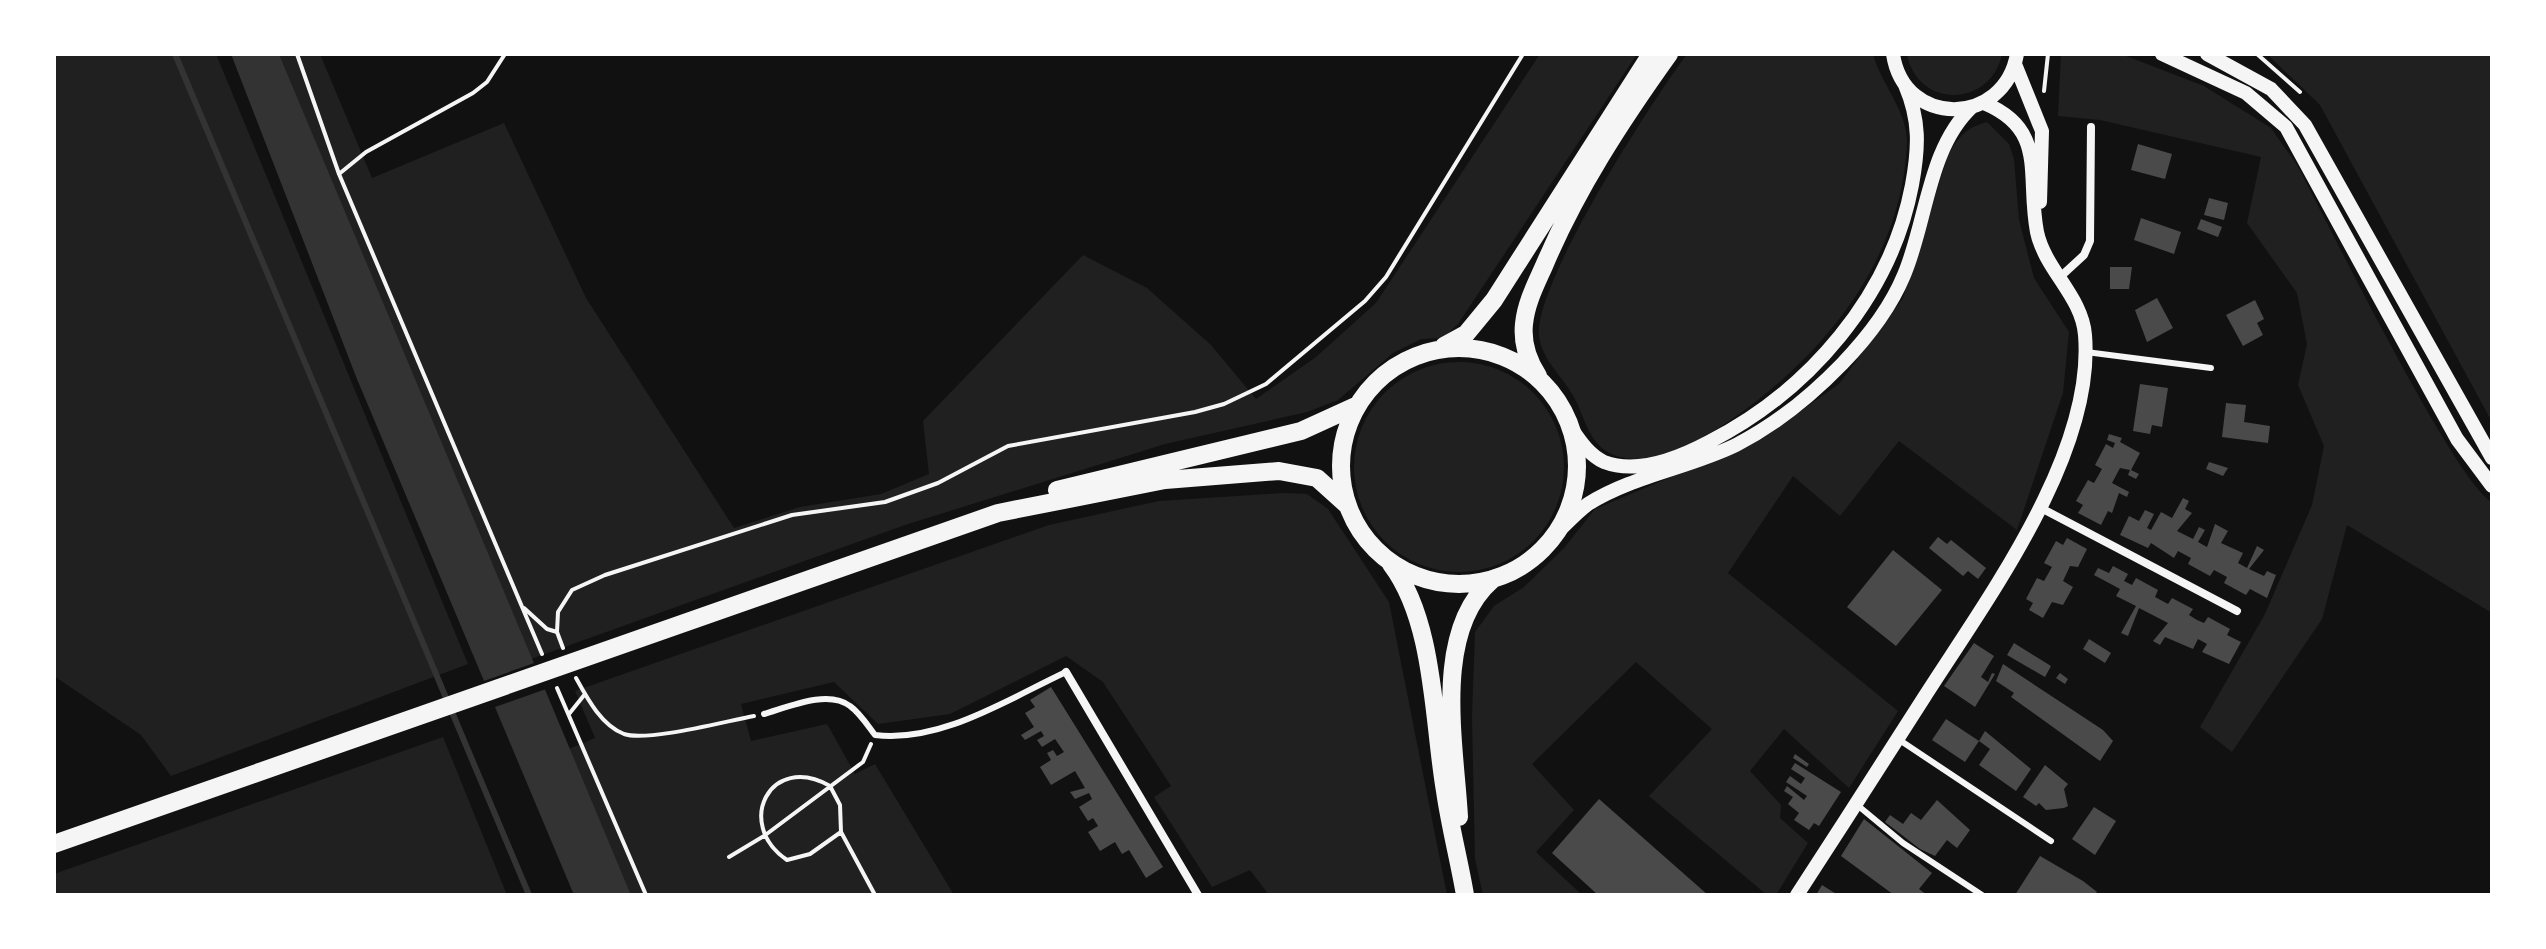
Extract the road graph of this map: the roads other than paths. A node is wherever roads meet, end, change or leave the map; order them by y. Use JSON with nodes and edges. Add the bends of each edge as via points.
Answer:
{"nodes":[{"id":1,"x":1651,"y":54,"type":"edge"},
{"id":2,"x":1669,"y":54,"type":"edge"},
{"id":3,"x":1893,"y":54,"type":"edge"},
{"id":4,"x":2162,"y":54,"type":"edge"},
{"id":5,"x":2207,"y":54,"type":"edge"},
{"id":6,"x":2016,"y":59,"type":"edge"},
{"id":7,"x":1905,"y":85,"type":"junction"},
{"id":8,"x":1978,"y":105,"type":"junction"},
{"id":9,"x":2091,"y":127,"type":"dead end"},
{"id":10,"x":2038,"y":234,"type":"junction"},
{"id":11,"x":2058,"y":278,"type":"junction"},
{"id":12,"x":1431,"y":351,"type":"junction"},
{"id":13,"x":2086,"y":352,"type":"junction"},
{"id":14,"x":2211,"y":368,"type":"dead end"},
{"id":15,"x":1541,"y":382,"type":"junction"},
{"id":16,"x":1359,"y":404,"type":"junction"},
{"id":17,"x":1571,"y":428,"type":"junction"},
{"id":18,"x":2492,"y":458,"type":"edge"},
{"id":19,"x":2492,"y":486,"type":"edge"},
{"id":20,"x":1348,"y":506,"type":"junction"},
{"id":21,"x":2039,"y":507,"type":"junction"},
{"id":22,"x":998,"y":513,"type":"junction"},
{"id":23,"x":1557,"y":533,"type":"junction"},
{"id":24,"x":1387,"y":559,"type":"junction"},
{"id":25,"x":1492,"y":580,"type":"junction"},
{"id":26,"x":2237,"y":611,"type":"dead end"},
{"id":27,"x":1066,"y":672,"type":"joint"},
{"id":28,"x":764,"y":714,"type":"road end"},
{"id":29,"x":1898,"y":739,"type":"junction"},
{"id":30,"x":1856,"y":804,"type":"junction"},
{"id":31,"x":2051,"y":841,"type":"dead end"},
{"id":32,"x":54,"y":844,"type":"edge"},
{"id":33,"x":1461,"y":867,"type":"junction"},
{"id":34,"x":1198,"y":895,"type":"edge"},
{"id":35,"x":1465,"y":895,"type":"edge"},
{"id":36,"x":1797,"y":895,"type":"edge"},
{"id":37,"x":1982,"y":895,"type":"edge"}],
"edges":[{"from":1,"to":12,"type":"highway","via":[[1484,313],[1466,334]]},
{"from":2,"to":15,"type":"highway","via":[[1585,183],[1535,287],[1523,335]]},
{"from":3,"to":7,"type":"street"},
{"from":4,"to":19,"type":"street","via":[[2246,93],[2286,127],[2457,439]]},
{"from":5,"to":18,"type":"street","via":[[2271,89],[2305,125]]},
{"from":6,"to":8,"type":"street","via":[[2003,87]]},
{"from":6,"to":10,"type":"street","via":[[2042,131]]},
{"from":7,"to":8,"type":"street","via":[[1935,107]]},
{"from":7,"to":17,"type":"street","via":[[1918,119],[1918,151],[1898,238],[1877,283],[1812,367],[1737,427],[1666,461],[1632,466],[1602,461]]},
{"from":8,"to":10,"type":"street","via":[[2014,119],[2027,139]]},
{"from":8,"to":23,"type":"street","via":[[1957,124],[1943,151],[1896,293],[1842,364],[1764,429],[1589,503]]},
{"from":9,"to":11,"type":"street","via":[[2090,241],[2084,255]]},
{"from":10,"to":11,"type":"street"},
{"from":11,"to":13,"type":"street","via":[[2080,313]]},
{"from":12,"to":15,"type":"highway","via":[[1468,348],[1494,354]]},
{"from":12,"to":16,"type":"highway","via":[[1390,371]]},
{"from":13,"to":14,"type":"lane"},
{"from":13,"to":21,"type":"street","via":[[2077,414]]},
{"from":15,"to":17,"type":"highway"},
{"from":16,"to":20,"type":"highway","via":[[1342,454]]},
{"from":16,"to":22,"type":"highway","via":[[1301,431],[1077,484]]},
{"from":17,"to":23,"type":"highway","via":[[1576,482]]},
{"from":20,"to":22,"type":"highway","via":[[1317,478],[1279,471],[1165,480]]},
{"from":20,"to":24,"type":"highway","via":[[1367,539]]},
{"from":21,"to":26,"type":"street"},
{"from":21,"to":29,"type":"street"},
{"from":22,"to":32,"type":"highway"},
{"from":23,"to":25,"type":"highway","via":[[1525,565]]},
{"from":24,"to":25,"type":"highway","via":[[1437,582]]},
{"from":24,"to":33,"type":"highway","via":[[1417,612]]},
{"from":25,"to":33,"type":"highway","via":[[1465,611],[1455,649]]},
{"from":27,"to":28,"type":"lane","via":[[972,716],[903,738],[875,735],[851,706],[837,699]]},
{"from":27,"to":34,"type":"street"},
{"from":29,"to":30,"type":"street"},
{"from":29,"to":31,"type":"lane"},
{"from":30,"to":36,"type":"street"},
{"from":30,"to":37,"type":"lane","via":[[1903,843]]},
{"from":33,"to":35,"type":"highway"}]}
